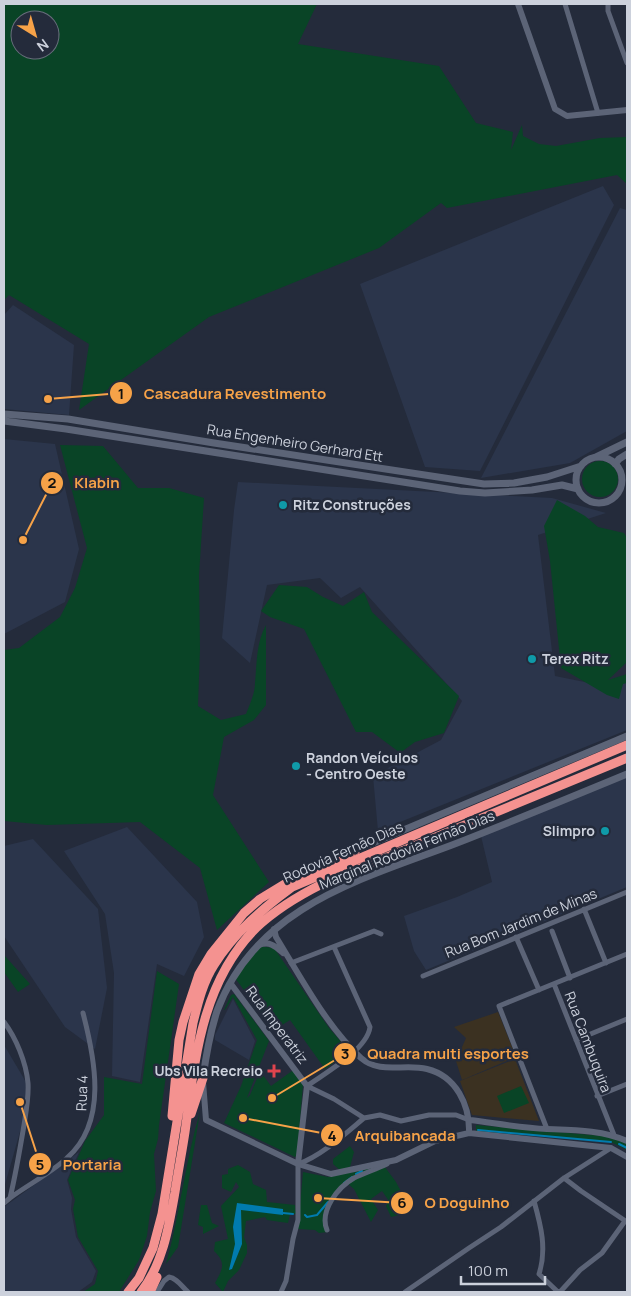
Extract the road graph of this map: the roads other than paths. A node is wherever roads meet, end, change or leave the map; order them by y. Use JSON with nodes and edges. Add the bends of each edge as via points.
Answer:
{"nodes":[{"id":1,"x":518,"y":4,"type":"edge"},
{"id":2,"x":565,"y":4,"type":"edge"},
{"id":3,"x":608,"y":4,"type":"edge"},
{"id":4,"x":627,"y":63,"type":"edge"},
{"id":5,"x":627,"y":110,"type":"edge"},
{"id":6,"x":598,"y":113,"type":"junction"},
{"id":7,"x":4,"y":414,"type":"edge"},
{"id":8,"x":4,"y":421,"type":"edge"},
{"id":9,"x":627,"y":442,"type":"edge"},
{"id":10,"x":627,"y":454,"type":"edge"},
{"id":11,"x":596,"y":458,"type":"junction"},
{"id":12,"x":615,"y":464,"type":"junction"},
{"id":13,"x":581,"y":466,"type":"junction"},
{"id":14,"x":578,"y":489,"type":"junction"},
{"id":15,"x":627,"y":736,"type":"edge"},
{"id":16,"x":627,"y":745,"type":"edge"},
{"id":17,"x":627,"y":758,"type":"edge"},
{"id":18,"x":627,"y":774,"type":"edge"},
{"id":19,"x":356,"y":850,"type":"joint"},
{"id":20,"x":627,"y":892,"type":"edge"},
{"id":21,"x":584,"y":909,"type":"junction"},
{"id":22,"x":274,"y":929,"type":"junction"},
{"id":23,"x":552,"y":931,"type":"dead end"},
{"id":24,"x":382,"y":934,"type":"dead end"},
{"id":25,"x":516,"y":937,"type":"junction"},
{"id":26,"x":334,"y":946,"type":"junction"},
{"id":27,"x":256,"y":947,"type":"junction"},
{"id":28,"x":627,"y":954,"type":"edge"},
{"id":29,"x":290,"y":960,"type":"junction"},
{"id":30,"x":606,"y":963,"type":"junction"},
{"id":31,"x":424,"y":976,"type":"dead end"},
{"id":32,"x":570,"y":978,"type":"junction"},
{"id":33,"x":231,"y":984,"type":"junction"},
{"id":34,"x":554,"y":984,"type":"junction"},
{"id":35,"x":538,"y":990,"type":"junction"},
{"id":36,"x":83,"y":1013,"type":"dead end"},
{"id":37,"x":627,"y":1019,"type":"edge"},
{"id":38,"x":4,"y":1022,"type":"edge"},
{"id":39,"x":576,"y":1040,"type":"junction"},
{"id":40,"x":354,"y":1052,"type":"junction"},
{"id":41,"x":203,"y":1078,"type":"junction"},
{"id":42,"x":627,"y":1084,"type":"edge"},
{"id":43,"x":307,"y":1086,"type":"junction"},
{"id":44,"x":597,"y":1096,"type":"junction"},
{"id":45,"x":364,"y":1118,"type":"junction"},
{"id":46,"x":470,"y":1120,"type":"junction"},
{"id":47,"x":547,"y":1129,"type":"junction"},
{"id":48,"x":185,"y":1133,"type":"junction"},
{"id":49,"x":469,"y":1133,"type":"junction"},
{"id":50,"x":614,"y":1135,"type":"junction"},
{"id":51,"x":627,"y":1141,"type":"edge"},
{"id":52,"x":611,"y":1148,"type":"junction"},
{"id":53,"x":627,"y":1157,"type":"edge"},
{"id":54,"x":171,"y":1158,"type":"junction"},
{"id":55,"x":391,"y":1162,"type":"junction"},
{"id":56,"x":298,"y":1164,"type":"junction"},
{"id":57,"x":564,"y":1178,"type":"junction"},
{"id":58,"x":10,"y":1198,"type":"junction"},
{"id":59,"x":534,"y":1201,"type":"junction"},
{"id":60,"x":4,"y":1203,"type":"edge"},
{"id":61,"x":626,"y":1221,"type":"edge"},
{"id":62,"x":327,"y":1230,"type":"dead end"},
{"id":63,"x":160,"y":1255,"type":"junction"},
{"id":64,"x":128,"y":1292,"type":"edge"},
{"id":65,"x":141,"y":1292,"type":"edge"},
{"id":66,"x":150,"y":1292,"type":"edge"},
{"id":67,"x":157,"y":1292,"type":"edge"},
{"id":68,"x":188,"y":1292,"type":"edge"},
{"id":69,"x":281,"y":1292,"type":"edge"},
{"id":70,"x":405,"y":1292,"type":"edge"},
{"id":71,"x":559,"y":1292,"type":"edge"}],
"edges":[{"from":1,"to":6,"type":"street","via":[[555,108],[567,116]]},
{"from":2,"to":6,"type":"street"},
{"from":3,"to":4,"type":"street"},
{"from":5,"to":6,"type":"street"},
{"from":7,"to":13,"type":"main road","name":"Rua Engenheiro Gerhard Ett","via":[[68,419],[484,484],[547,477]]},
{"from":8,"to":14,"type":"main road","name":"Rua Engenheiro Gerhard Ett","via":[[460,491],[485,493],[562,485]]},
{"from":9,"to":11,"type":"main road","name":"Rua Engenheiro Gerhard Ett"},
{"from":10,"to":12,"type":"main road"},
{"from":11,"to":12,"type":"main road"},
{"from":11,"to":13,"type":"main road","name":"Rua Engenheiro Gerhard Ett"},
{"from":12,"to":14,"type":"main road","name":"Rua Engenheiro Gerhard Ett","via":[[622,477],[621,484],[619,491],[609,500],[602,503],[588,500]]},
{"from":13,"to":14,"type":"main road","via":[[576,477]]},
{"from":15,"to":19,"type":"main road","name":"Rodovia Fernão Dias"},
{"from":16,"to":54,"type":"highway","name":"Rodovia Fernão Dias","via":[[292,887],[262,910],[236,935],[213,966],[200,996],[192,1022]]},
{"from":17,"to":48,"type":"highway","name":"Rodovia Fernão Dias","via":[[322,884],[270,916],[237,951],[210,1000],[194,1060]]},
{"from":18,"to":22,"type":"main road","name":"Marginal Rodovia Fernão Dias","via":[[377,873],[303,908]]},
{"from":19,"to":54,"type":"highway","via":[[301,874],[260,899],[244,913],[211,954],[199,974],[181,1031]]},
{"from":20,"to":21,"type":"street","name":"Rua Bom Jardim de Minas"},
{"from":21,"to":25,"type":"street","name":"Rua Bom Jardim de Minas"},
{"from":21,"to":30,"type":"street"},
{"from":22,"to":27,"type":"main road","name":"Marginal Rodovia Fernão Dias"},
{"from":22,"to":29,"type":"street"},
{"from":23,"to":32,"type":"street"},
{"from":24,"to":26,"type":"street","via":[[374,931]]},
{"from":25,"to":31,"type":"street","name":"Rua Bom Jardim de Minas"},
{"from":25,"to":35,"type":"street"},
{"from":26,"to":29,"type":"street"},
{"from":26,"to":40,"type":"street","via":[[370,1027],[368,1037]]},
{"from":27,"to":29,"type":"street","via":[[273,944]]},
{"from":27,"to":33,"type":"main road","name":"Marginal Rodovia Fernão Dias"},
{"from":28,"to":30,"type":"street"},
{"from":29,"to":40,"type":"street","via":[[319,1007]]},
{"from":30,"to":32,"type":"street"},
{"from":32,"to":34,"type":"street"},
{"from":33,"to":41,"type":"main road","name":"Marginal Rodovia Fernão Dias","via":[[216,1016]]},
{"from":33,"to":43,"type":"street","name":"Rua Imperatriz"},
{"from":34,"to":35,"type":"street"},
{"from":34,"to":39,"type":"street","name":"Rua Cambuquira"},
{"from":35,"to":47,"type":"street","via":[[499,1006]]},
{"from":36,"to":58,"type":"street","name":"Rua 4","via":[[94,1070],[94,1108],[85,1136],[67,1158]]},
{"from":37,"to":39,"type":"street"},
{"from":38,"to":58,"type":"street","via":[[19,1050],[28,1084],[26,1113]]},
{"from":39,"to":44,"type":"street","name":"Rua Cambuquira"},
{"from":40,"to":43,"type":"street"},
{"from":40,"to":46,"type":"street","via":[[379,1068],[425,1068],[438,1073],[460,1093]]},
{"from":41,"to":48,"type":"highway"},
{"from":41,"to":56,"type":"street","via":[[206,1120]]},
{"from":42,"to":44,"type":"street"},
{"from":43,"to":45,"type":"street","name":"Rua Imperatriz"},
{"from":43,"to":56,"type":"street"},
{"from":44,"to":50,"type":"street","name":"Rua Cambuquira"},
{"from":45,"to":46,"type":"street","via":[[380,1115],[401,1121],[430,1115],[456,1115]]},
{"from":45,"to":56,"type":"street","via":[[338,1140]]},
{"from":46,"to":47,"type":"street"},
{"from":46,"to":49,"type":"street"},
{"from":47,"to":50,"type":"street"},
{"from":48,"to":63,"type":"highway","name":"Rodovia Fernão Dias"},
{"from":49,"to":52,"type":"street"},
{"from":49,"to":55,"type":"street","via":[[435,1140]]},
{"from":50,"to":51,"type":"street"},
{"from":52,"to":53,"type":"street"},
{"from":52,"to":57,"type":"street"},
{"from":54,"to":64,"type":"highway","name":"Rodovia Fernão Dias","via":[[153,1248],[139,1278]]},
{"from":55,"to":56,"type":"street","via":[[331,1174]]},
{"from":55,"to":62,"type":"street","via":[[353,1179],[340,1190],[325,1212]]},
{"from":56,"to":69,"type":"street","via":[[298,1220]]},
{"from":57,"to":59,"type":"street"},
{"from":57,"to":61,"type":"street"},
{"from":58,"to":60,"type":"street","name":"Rua 4"},
{"from":59,"to":70,"type":"street"},
{"from":59,"to":71,"type":"street","via":[[543,1241],[543,1262],[539,1274]]},
{"from":61,"to":71,"type":"street","via":[[602,1252]]},
{"from":63,"to":65,"type":"highway","name":"Rodovia Fernão Dias","via":[[149,1282]]},
{"from":63,"to":66,"type":"highway","via":[[157,1279]]},
{"from":67,"to":68,"type":"street","via":[[169,1277]]}]}
